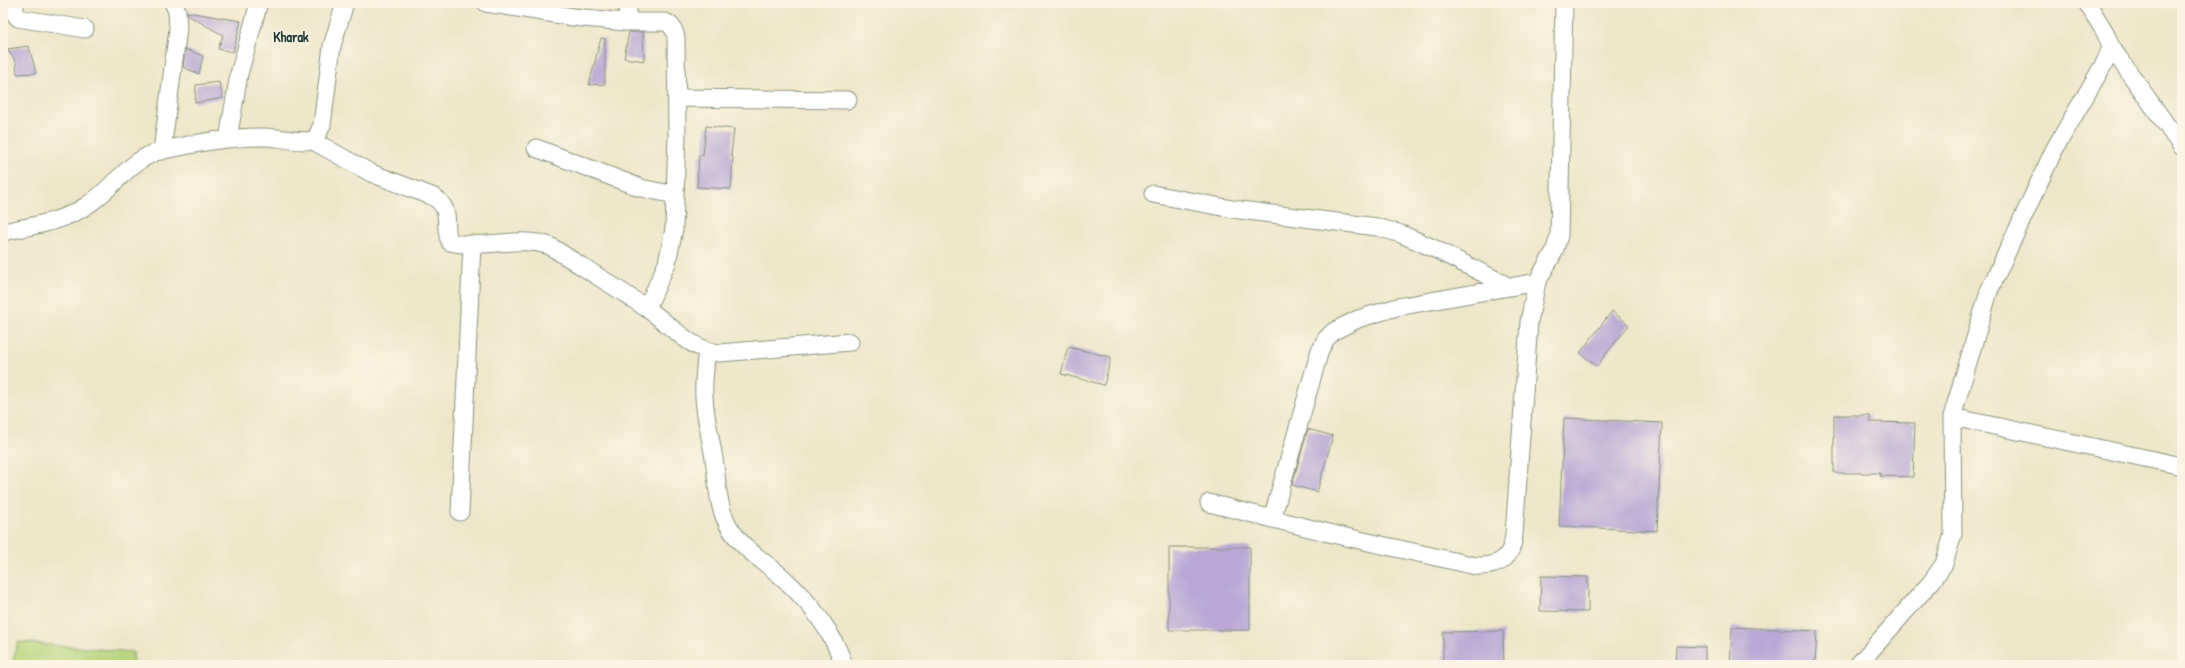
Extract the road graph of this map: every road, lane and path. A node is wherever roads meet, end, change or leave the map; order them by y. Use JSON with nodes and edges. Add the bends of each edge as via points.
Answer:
{"nodes":[{"id":1,"x":15,"y":3,"type":"edge"},
{"id":2,"x":173,"y":3,"type":"edge"},
{"id":3,"x":259,"y":3,"type":"edge"},
{"id":4,"x":345,"y":3,"type":"edge"},
{"id":5,"x":486,"y":3,"type":"edge"},
{"id":6,"x":629,"y":3,"type":"edge"},
{"id":7,"x":1564,"y":3,"type":"edge"},
{"id":8,"x":2087,"y":3,"type":"edge"},
{"id":9,"x":529,"y":6,"type":"edge"},
{"id":10,"x":574,"y":10,"type":"edge"},
{"id":11,"x":626,"y":22,"type":"junction"},
{"id":12,"x":85,"y":29,"type":"dead end"},
{"id":13,"x":2111,"y":48,"type":"junction"},
{"id":14,"x":677,"y":98,"type":"junction"},
{"id":15,"x":848,"y":100,"type":"dead end"},
{"id":16,"x":228,"y":140,"type":"junction"},
{"id":17,"x":312,"y":141,"type":"junction"},
{"id":18,"x":2182,"y":147,"type":"edge"},
{"id":19,"x":536,"y":148,"type":"dead end"},
{"id":20,"x":162,"y":151,"type":"junction"},
{"id":21,"x":1153,"y":194,"type":"dead end"},
{"id":22,"x":675,"y":195,"type":"junction"},
{"id":23,"x":3,"y":232,"type":"edge"},
{"id":24,"x":472,"y":244,"type":"junction"},
{"id":25,"x":1537,"y":282,"type":"junction"},
{"id":26,"x":1510,"y":287,"type":"junction"},
{"id":27,"x":647,"y":308,"type":"junction"},
{"id":28,"x":850,"y":342,"type":"dead end"},
{"id":29,"x":707,"y":351,"type":"junction"},
{"id":30,"x":1952,"y":417,"type":"junction"},
{"id":31,"x":2182,"y":466,"type":"edge"},
{"id":32,"x":1209,"y":502,"type":"dead end"},
{"id":33,"x":460,"y":512,"type":"dead end"},
{"id":34,"x":1272,"y":519,"type":"junction"},
{"id":35,"x":844,"y":665,"type":"edge"},
{"id":36,"x":1858,"y":665,"type":"edge"}],
"edges":[{"from":1,"to":12,"type":"street","via":[[15,14],[18,18]]},
{"from":2,"to":20,"type":"street","via":[[177,11],[178,29]]},
{"from":3,"to":16,"type":"street","via":[[239,74]]},
{"from":4,"to":17,"type":"street","via":[[332,46],[322,125],[319,134]]},
{"from":5,"to":9,"type":"street"},
{"from":6,"to":11,"type":"street"},
{"from":7,"to":25,"type":"street","via":[[1559,236],[1554,252]]},
{"from":8,"to":13,"type":"street","via":[[2105,32]]},
{"from":9,"to":10,"type":"street"},
{"from":10,"to":11,"type":"street"},
{"from":11,"to":14,"type":"street","via":[[665,22],[674,29]]},
{"from":13,"to":18,"type":"street"},
{"from":13,"to":30,"type":"street","via":[[2054,150],[1989,291]]},
{"from":14,"to":15,"type":"street"},
{"from":14,"to":22,"type":"street"},
{"from":16,"to":17,"type":"street","via":[[266,137]]},
{"from":16,"to":20,"type":"street"},
{"from":17,"to":24,"type":"street","via":[[371,173],[434,197],[446,210],[450,242]]},
{"from":19,"to":22,"type":"street","via":[[641,188]]},
{"from":20,"to":23,"type":"street","via":[[134,163],[87,206],[63,218]]},
{"from":21,"to":26,"type":"street","via":[[1232,209],[1376,227],[1414,240]]},
{"from":22,"to":27,"type":"street","via":[[674,229],[667,264]]},
{"from":24,"to":27,"type":"street","via":[[535,242],[550,246]]},
{"from":24,"to":33,"type":"street"},
{"from":25,"to":26,"type":"street"},
{"from":25,"to":34,"type":"street","via":[[1529,322],[1513,547],[1501,561],[1487,567],[1476,566]]},
{"from":26,"to":34,"type":"street","via":[[1398,307],[1358,319],[1334,331],[1320,350]]},
{"from":27,"to":29,"type":"street","via":[[680,335]]},
{"from":28,"to":29,"type":"street","via":[[720,353]]},
{"from":29,"to":35,"type":"street","via":[[704,396],[716,468],[717,495],[723,514],[743,544],[782,577],[812,608],[827,627]]},
{"from":30,"to":31,"type":"street"},
{"from":30,"to":36,"type":"street","via":[[1953,534],[1950,549],[1944,564],[1932,581]]},
{"from":32,"to":34,"type":"street"}]}
